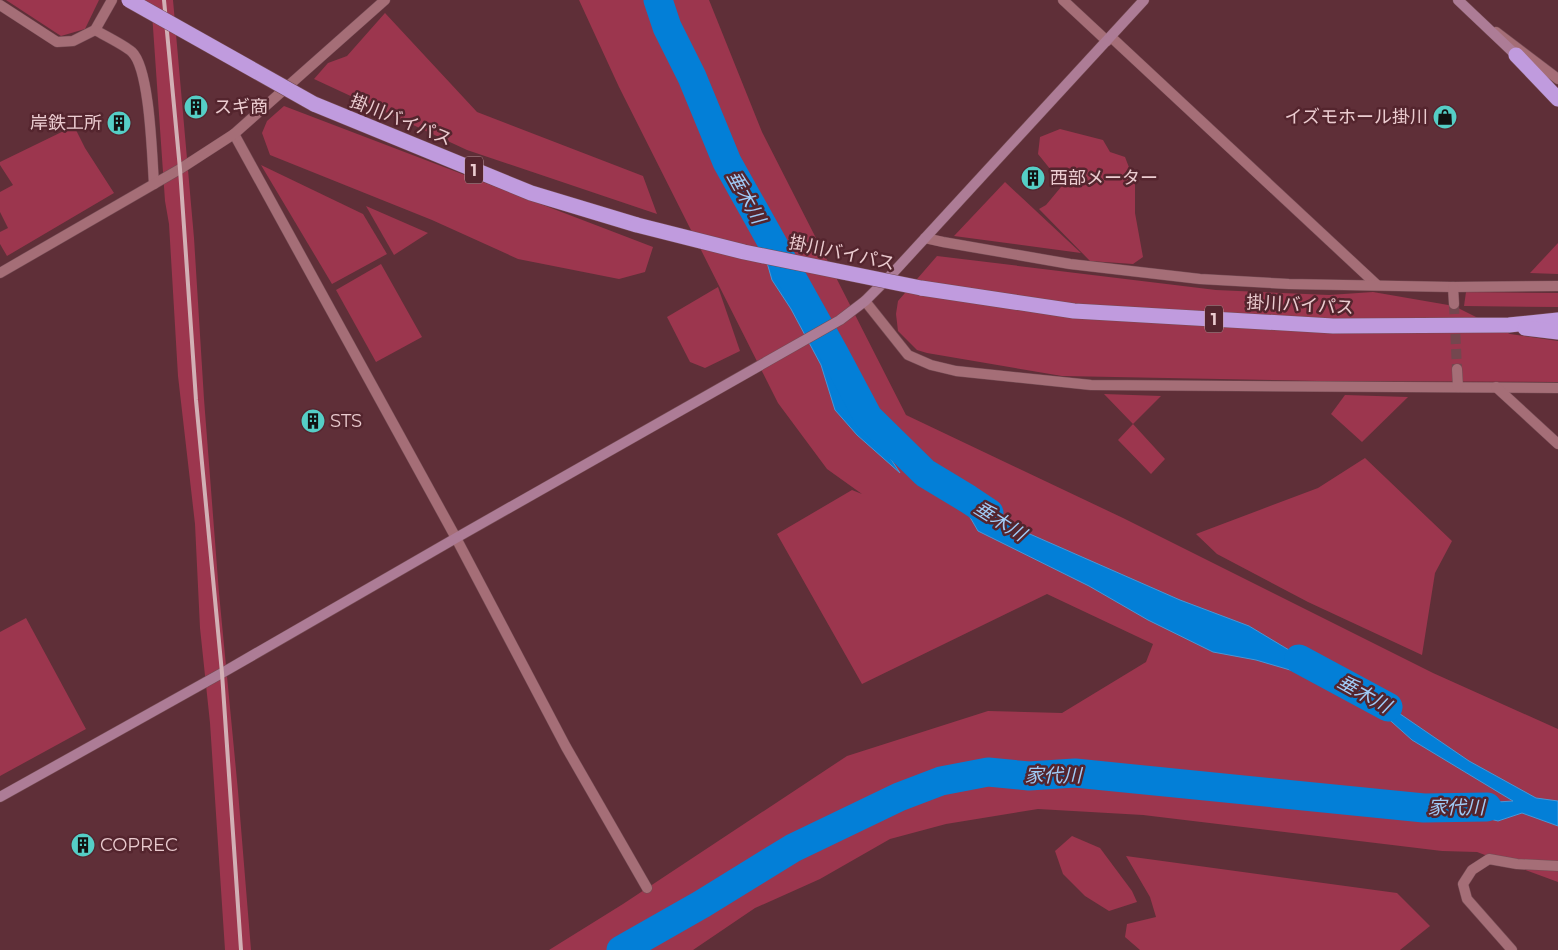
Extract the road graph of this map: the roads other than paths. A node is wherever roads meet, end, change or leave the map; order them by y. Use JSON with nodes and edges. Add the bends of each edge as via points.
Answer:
{"nodes":[{"id":1,"x":112,"y":0,"type":"edge"},
{"id":2,"x":129,"y":0,"type":"edge"},
{"id":3,"x":385,"y":0,"type":"edge"},
{"id":4,"x":1063,"y":0,"type":"edge"},
{"id":5,"x":1144,"y":0,"type":"edge"},
{"id":6,"x":1458,"y":0,"type":"edge"},
{"id":7,"x":0,"y":5,"type":"edge"},
{"id":8,"x":1481,"y":22,"type":"junction"},
{"id":9,"x":95,"y":30,"type":"junction"},
{"id":10,"x":1109,"y":39,"type":"junction"},
{"id":11,"x":1516,"y":55,"type":"junction"},
{"id":12,"x":1558,"y":79,"type":"edge"},
{"id":13,"x":1558,"y":91,"type":"edge"},
{"id":14,"x":1558,"y":99,"type":"edge"},
{"id":15,"x":234,"y":134,"type":"junction"},
{"id":16,"x":154,"y":184,"type":"junction"},
{"id":17,"x":925,"y":238,"type":"junction"},
{"id":18,"x":0,"y":271,"type":"edge"},
{"id":19,"x":1377,"y":285,"type":"junction"},
{"id":20,"x":1558,"y":286,"type":"edge"},
{"id":21,"x":1453,"y":287,"type":"junction"},
{"id":22,"x":865,"y":301,"type":"junction"},
{"id":23,"x":1454,"y":304,"type":"tunnel mouth"},
{"id":24,"x":1558,"y":320,"type":"edge"},
{"id":25,"x":1509,"y":325,"type":"junction"},
{"id":26,"x":1558,"y":332,"type":"edge"},
{"id":27,"x":1457,"y":368,"type":"tunnel mouth"},
{"id":28,"x":1458,"y":387,"type":"junction"},
{"id":29,"x":1496,"y":387,"type":"junction"},
{"id":30,"x":1558,"y":388,"type":"edge"},
{"id":31,"x":1558,"y":444,"type":"edge"},
{"id":32,"x":456,"y":538,"type":"junction"},
{"id":33,"x":0,"y":797,"type":"edge"},
{"id":34,"x":1558,"y":866,"type":"edge"},
{"id":35,"x":647,"y":888,"type":"dead end"},
{"id":36,"x":1512,"y":950,"type":"edge"}],
"edges":[{"from":1,"to":9,"type":"street"},
{"from":2,"to":25,"type":"highway","name":"掛川バイパス","number":"1","bridge":true,"via":[[314,104],[531,194],[744,252],[921,288],[1074,311],[1333,326]]},
{"from":3,"to":15,"type":"street"},
{"from":4,"to":10,"type":"street"},
{"from":5,"to":10,"type":"street"},
{"from":6,"to":8,"type":"street"},
{"from":7,"to":9,"type":"street","via":[[57,42],[73,41]]},
{"from":8,"to":11,"type":"street"},
{"from":8,"to":12,"type":"street"},
{"from":9,"to":16,"type":"street","via":[[132,52],[140,66],[147,96]]},
{"from":10,"to":17,"type":"street"},
{"from":10,"to":19,"type":"street"},
{"from":11,"to":13,"type":"highway"},
{"from":11,"to":14,"type":"highway"},
{"from":15,"to":16,"type":"street"},
{"from":15,"to":32,"type":"street"},
{"from":16,"to":18,"type":"street"},
{"from":17,"to":19,"type":"street","via":[[1070,264],[1200,279]]},
{"from":17,"to":22,"type":"street"},
{"from":19,"to":21,"type":"street"},
{"from":20,"to":21,"type":"street"},
{"from":21,"to":23,"type":"street"},
{"from":22,"to":28,"type":"street","via":[[908,355],[931,365],[956,370],[1090,386]]},
{"from":22,"to":32,"type":"street","via":[[840,320]]},
{"from":24,"to":25,"type":"highway","number":"1"},
{"from":25,"to":26,"type":"highway","number":"1"},
{"from":27,"to":28,"type":"street"},
{"from":28,"to":29,"type":"street"},
{"from":29,"to":30,"type":"street"},
{"from":29,"to":31,"type":"street"},
{"from":32,"to":33,"type":"street"},
{"from":32,"to":35,"type":"street","via":[[566,748]]},
{"from":34,"to":36,"type":"street","via":[[1489,860],[1472,870],[1463,884],[1466,899]]}]}
